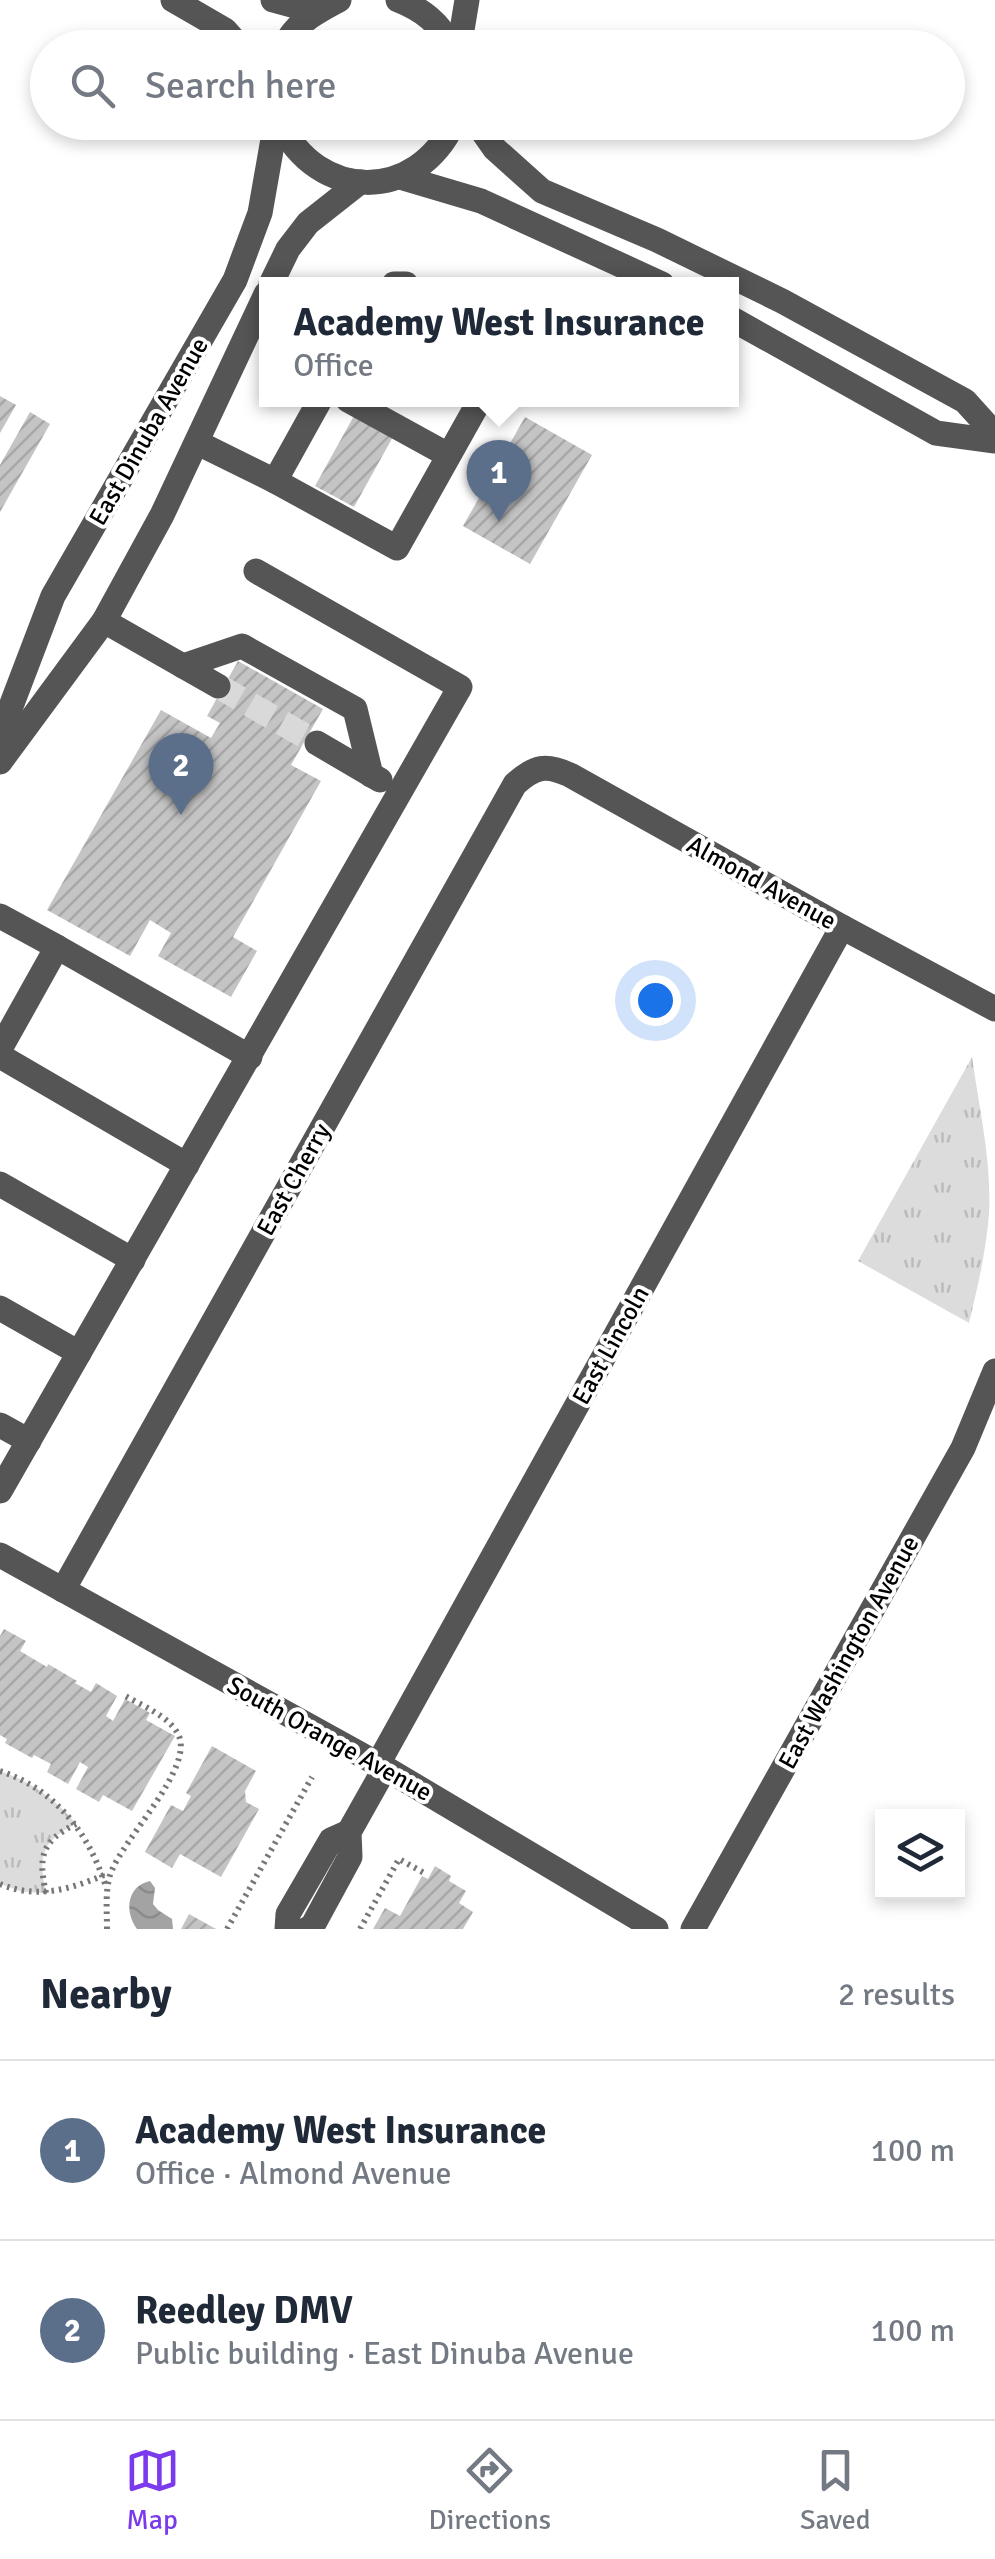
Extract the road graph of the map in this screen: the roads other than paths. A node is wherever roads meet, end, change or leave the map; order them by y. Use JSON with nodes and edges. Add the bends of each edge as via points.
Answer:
{"nodes":[{"id":1,"x":173,"y":0,"type":"edge"},
{"id":2,"x":274,"y":0,"type":"edge"},
{"id":3,"x":398,"y":0,"type":"edge"},
{"id":4,"x":467,"y":0,"type":"edge"},
{"id":5,"x":328,"y":6,"type":"edge"},
{"id":6,"x":225,"y":30,"type":"edge"},
{"id":7,"x":295,"y":30,"type":"edge"},
{"id":8,"x":442,"y":30,"type":"edge"},
{"id":9,"x":460,"y":30,"type":"edge"},
{"id":10,"x":274,"y":140,"type":"edge"},
{"id":11,"x":290,"y":140,"type":"edge"},
{"id":12,"x":447,"y":140,"type":"edge"},
{"id":13,"x":489,"y":140,"type":"edge"},
{"id":14,"x":400,"y":177,"type":"junction"},
{"id":15,"x":360,"y":182,"type":"junction"},
{"id":16,"x":274,"y":277,"type":"edge"},
{"id":17,"x":647,"y":277,"type":"edge"},
{"id":18,"x":733,"y":277,"type":"edge"},
{"id":19,"x":739,"y":280,"type":"edge"},
{"id":20,"x":259,"y":309,"type":"edge"},
{"id":21,"x":739,"y":323,"type":"edge"},
{"id":22,"x":316,"y":407,"type":"edge"},
{"id":23,"x":361,"y":407,"type":"edge"},
{"id":24,"x":476,"y":407,"type":"edge"},
{"id":25,"x":995,"y":438,"type":"edge"},
{"id":26,"x":198,"y":443,"type":"junction"},
{"id":27,"x":448,"y":455,"type":"junction"},
{"id":28,"x":275,"y":481,"type":"junction"},
{"id":29,"x":256,"y":571,"type":"dead end"},
{"id":30,"x":104,"y":621,"type":"junction"},
{"id":31,"x":183,"y":666,"type":"junction"},
{"id":32,"x":218,"y":686,"type":"tunnel mouth"},
{"id":33,"x":0,"y":735,"type":"edge"},
{"id":34,"x":316,"y":743,"type":"tunnel mouth"},
{"id":35,"x":0,"y":762,"type":"edge"},
{"id":36,"x":528,"y":772,"type":"joint"},
{"id":37,"x":371,"y":774,"type":"junction"},
{"id":38,"x":402,"y":792,"type":"junction"},
{"id":39,"x":0,"y":916,"type":"edge"},
{"id":40,"x":842,"y":927,"type":"junction"},
{"id":41,"x":57,"y":947,"type":"junction"},
{"id":42,"x":995,"y":1009,"type":"edge"},
{"id":43,"x":0,"y":1052,"type":"edge"},
{"id":44,"x":250,"y":1057,"type":"junction"},
{"id":45,"x":188,"y":1165,"type":"junction"},
{"id":46,"x":0,"y":1184,"type":"edge"},
{"id":47,"x":133,"y":1260,"type":"junction"},
{"id":48,"x":0,"y":1308,"type":"edge"},
{"id":49,"x":80,"y":1353,"type":"junction"},
{"id":50,"x":995,"y":1371,"type":"edge"},
{"id":51,"x":0,"y":1424,"type":"edge"},
{"id":52,"x":29,"y":1440,"type":"junction"},
{"id":53,"x":0,"y":1490,"type":"edge"},
{"id":54,"x":0,"y":1554,"type":"edge"},
{"id":55,"x":64,"y":1590,"type":"junction"},
{"id":56,"x":382,"y":1766,"type":"junction"},
{"id":57,"x":349,"y":1832,"type":"junction"},
{"id":58,"x":287,"y":1929,"type":"edge"},
{"id":59,"x":307,"y":1929,"type":"edge"},
{"id":60,"x":656,"y":1929,"type":"edge"},
{"id":61,"x":693,"y":1929,"type":"edge"}],
"edges":[{"from":1,"to":6,"type":"street"},
{"from":2,"to":5,"type":"street"},
{"from":3,"to":8,"type":"street"},
{"from":4,"to":9,"type":"street"},
{"from":5,"to":7,"type":"street"},
{"from":10,"to":33,"type":"street","name":"East Dinuba Avenue","via":[[260,213],[234,280],[53,596]]},
{"from":11,"to":15,"type":"street","via":[[327,174]]},
{"from":12,"to":14,"type":"street"},
{"from":13,"to":18,"type":"street","via":[[542,191]]},
{"from":14,"to":15,"type":"street"},
{"from":14,"to":17,"type":"street","via":[[480,201]]},
{"from":15,"to":16,"type":"street","via":[[308,223]]},
{"from":19,"to":25,"type":"street","via":[[965,401]]},
{"from":20,"to":26,"type":"street","name":"East Dinuba Avenue"},
{"from":21,"to":25,"type":"street","via":[[936,434]]},
{"from":22,"to":28,"type":"street"},
{"from":23,"to":27,"type":"street"},
{"from":24,"to":27,"type":"street"},
{"from":26,"to":28,"type":"street"},
{"from":26,"to":30,"type":"street","name":"East Dinuba Avenue"},
{"from":27,"to":28,"type":"street","via":[[396,548]]},
{"from":29,"to":38,"type":"street","via":[[460,687]]},
{"from":30,"to":31,"type":"street"},
{"from":30,"to":35,"type":"street","name":"East Dinuba Avenue"},
{"from":31,"to":32,"type":"street"},
{"from":31,"to":37,"type":"street","via":[[242,646],[355,709]]},
{"from":34,"to":37,"type":"street"},
{"from":36,"to":40,"type":"street","name":"Almond Avenue","via":[[556,768]]},
{"from":36,"to":55,"type":"street","name":"East Cherry","via":[[505,801]]},
{"from":37,"to":38,"type":"street"},
{"from":38,"to":44,"type":"street"},
{"from":39,"to":41,"type":"street"},
{"from":40,"to":42,"type":"street","name":"Almond Avenue"},
{"from":40,"to":56,"type":"street","name":"East Lincoln"},
{"from":41,"to":43,"type":"street"},
{"from":41,"to":44,"type":"street"},
{"from":43,"to":45,"type":"street"},
{"from":44,"to":45,"type":"street"},
{"from":45,"to":47,"type":"street"},
{"from":46,"to":47,"type":"street"},
{"from":47,"to":49,"type":"street"},
{"from":48,"to":49,"type":"street"},
{"from":49,"to":52,"type":"street"},
{"from":50,"to":61,"type":"street","name":"East Washington Avenue","via":[[963,1448]]},
{"from":51,"to":52,"type":"street"},
{"from":52,"to":53,"type":"street"},
{"from":54,"to":55,"type":"street","name":"South Orange Avenue"},
{"from":55,"to":56,"type":"street","name":"South Orange Avenue"},
{"from":56,"to":57,"type":"street","name":"East Lincoln"},
{"from":56,"to":60,"type":"street","name":"South Orange Avenue"},
{"from":57,"to":58,"type":"street","via":[[330,1840],[288,1914]]},
{"from":57,"to":59,"type":"street","via":[[350,1857]]}]}
